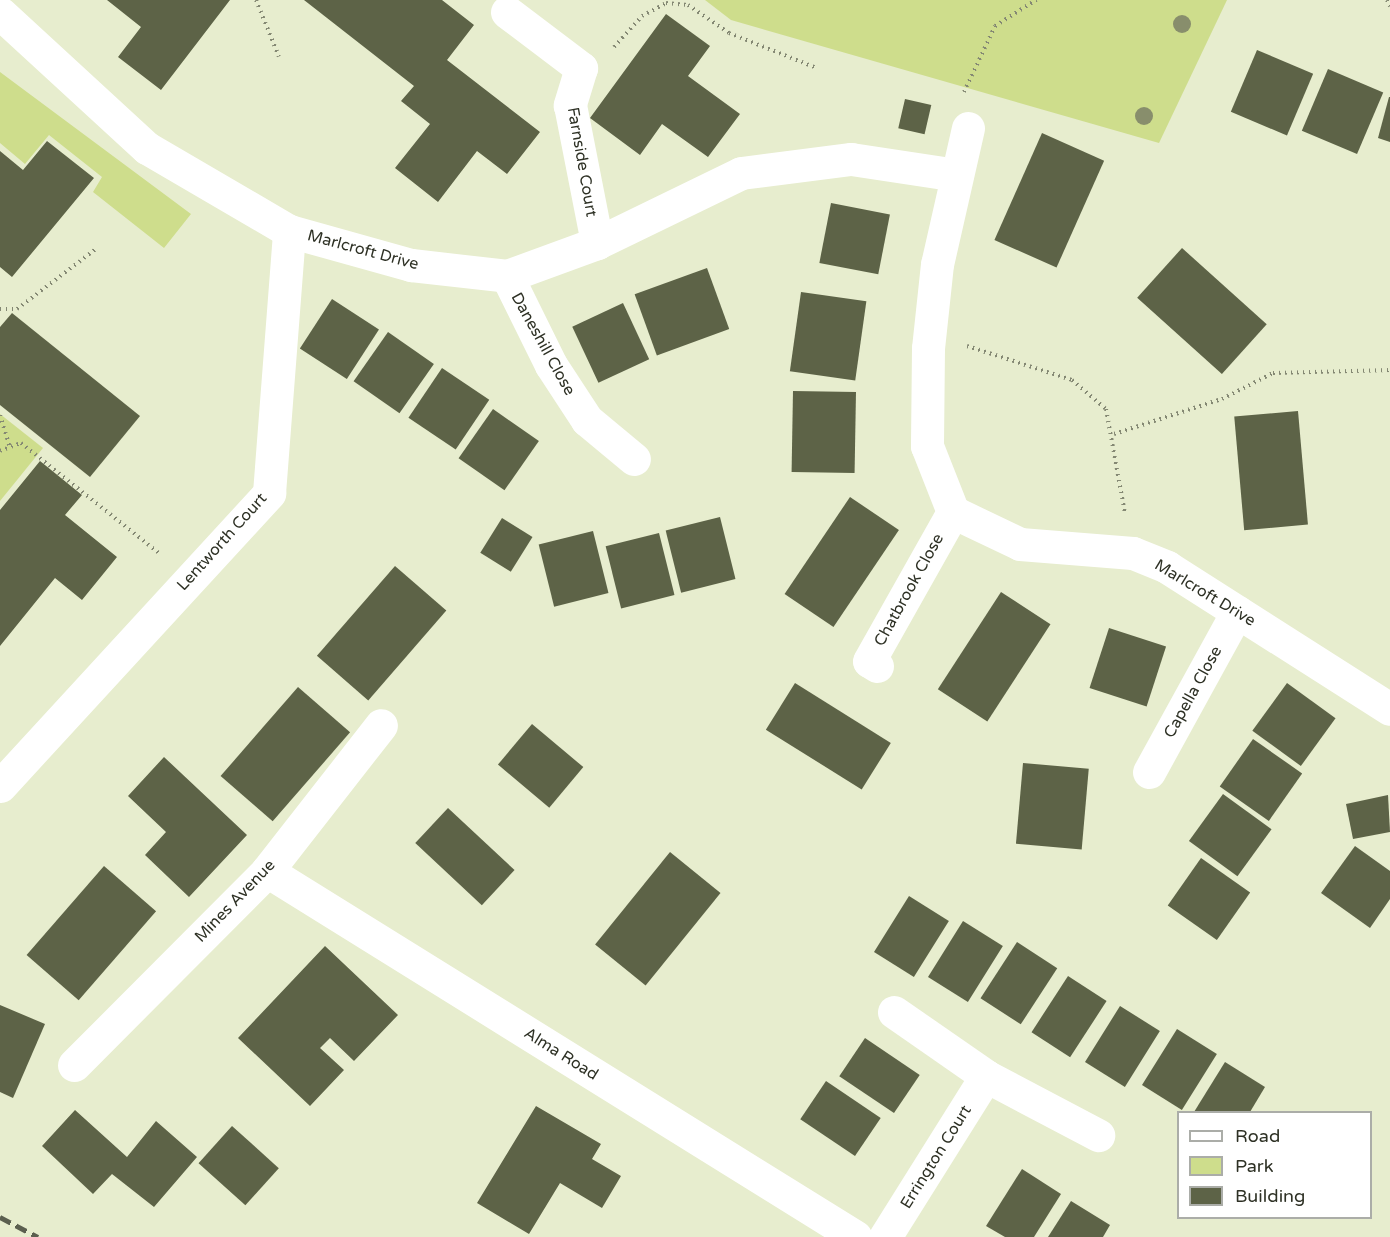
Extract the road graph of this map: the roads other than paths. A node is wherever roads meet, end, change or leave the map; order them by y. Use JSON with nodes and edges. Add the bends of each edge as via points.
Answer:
{"nodes":[{"id":1,"x":9,"y":0,"type":"edge"},
{"id":2,"x":0,"y":12,"type":"edge"},
{"id":3,"x":507,"y":12,"type":"dead end"},
{"id":4,"x":968,"y":128,"type":"road end"},
{"id":5,"x":957,"y":175,"type":"junction"},
{"id":6,"x":289,"y":231,"type":"junction"},
{"id":7,"x":597,"y":243,"type":"junction"},
{"id":8,"x":507,"y":276,"type":"junction"},
{"id":9,"x":634,"y":459,"type":"dead end"},
{"id":10,"x":953,"y":512,"type":"junction"},
{"id":11,"x":1237,"y":612,"type":"junction"},
{"id":12,"x":877,"y":666,"type":"dead end"},
{"id":13,"x":1390,"y":709,"type":"edge"},
{"id":14,"x":381,"y":725,"type":"dead end"},
{"id":15,"x":1149,"y":772,"type":"dead end"},
{"id":16,"x":0,"y":786,"type":"edge"},
{"id":17,"x":267,"y":871,"type":"junction"},
{"id":18,"x":894,"y":1012,"type":"dead end"},
{"id":19,"x":74,"y":1065,"type":"dead end"},
{"id":20,"x":986,"y":1076,"type":"junction"},
{"id":21,"x":1098,"y":1135,"type":"dead end"},
{"id":22,"x":856,"y":1237,"type":"edge"},
{"id":23,"x":885,"y":1237,"type":"edge"}],
"edges":[{"from":1,"to":2,"type":"street"},
{"from":2,"to":6,"type":"street","name":"Marlcroft Drive","via":[[147,148]]},
{"from":3,"to":7,"type":"street","name":"Farnside Court","via":[[581,68],[570,105]]},
{"from":4,"to":5,"type":"street"},
{"from":5,"to":7,"type":"street","name":"Marlcroft Drive","via":[[851,159],[741,173]]},
{"from":5,"to":10,"type":"street","via":[[937,264],[929,340],[927,446]]},
{"from":6,"to":8,"type":"street","name":"Marlcroft Drive","via":[[411,265]]},
{"from":6,"to":16,"type":"street","name":"Lentworth Court","via":[[269,493]]},
{"from":7,"to":8,"type":"street","name":"Marlcroft Drive"},
{"from":8,"to":9,"type":"street","name":"Daneshill Close","via":[[551,365],[587,420]]},
{"from":10,"to":11,"type":"street","name":"Marlcroft Drive","via":[[1020,544],[1132,553],[1167,567]]},
{"from":10,"to":12,"type":"street","name":"Chatbrook Close","via":[[869,661]]},
{"from":11,"to":13,"type":"street","name":"Marlcroft Drive"},
{"from":11,"to":15,"type":"street","name":"Capella Close"},
{"from":14,"to":17,"type":"street","name":"Mines Avenue"},
{"from":17,"to":19,"type":"street","name":"Mines Avenue"},
{"from":17,"to":22,"type":"street","name":"Alma Road"},
{"from":18,"to":20,"type":"street"},
{"from":20,"to":21,"type":"street"},
{"from":20,"to":23,"type":"street","name":"Errington Court"}]}
